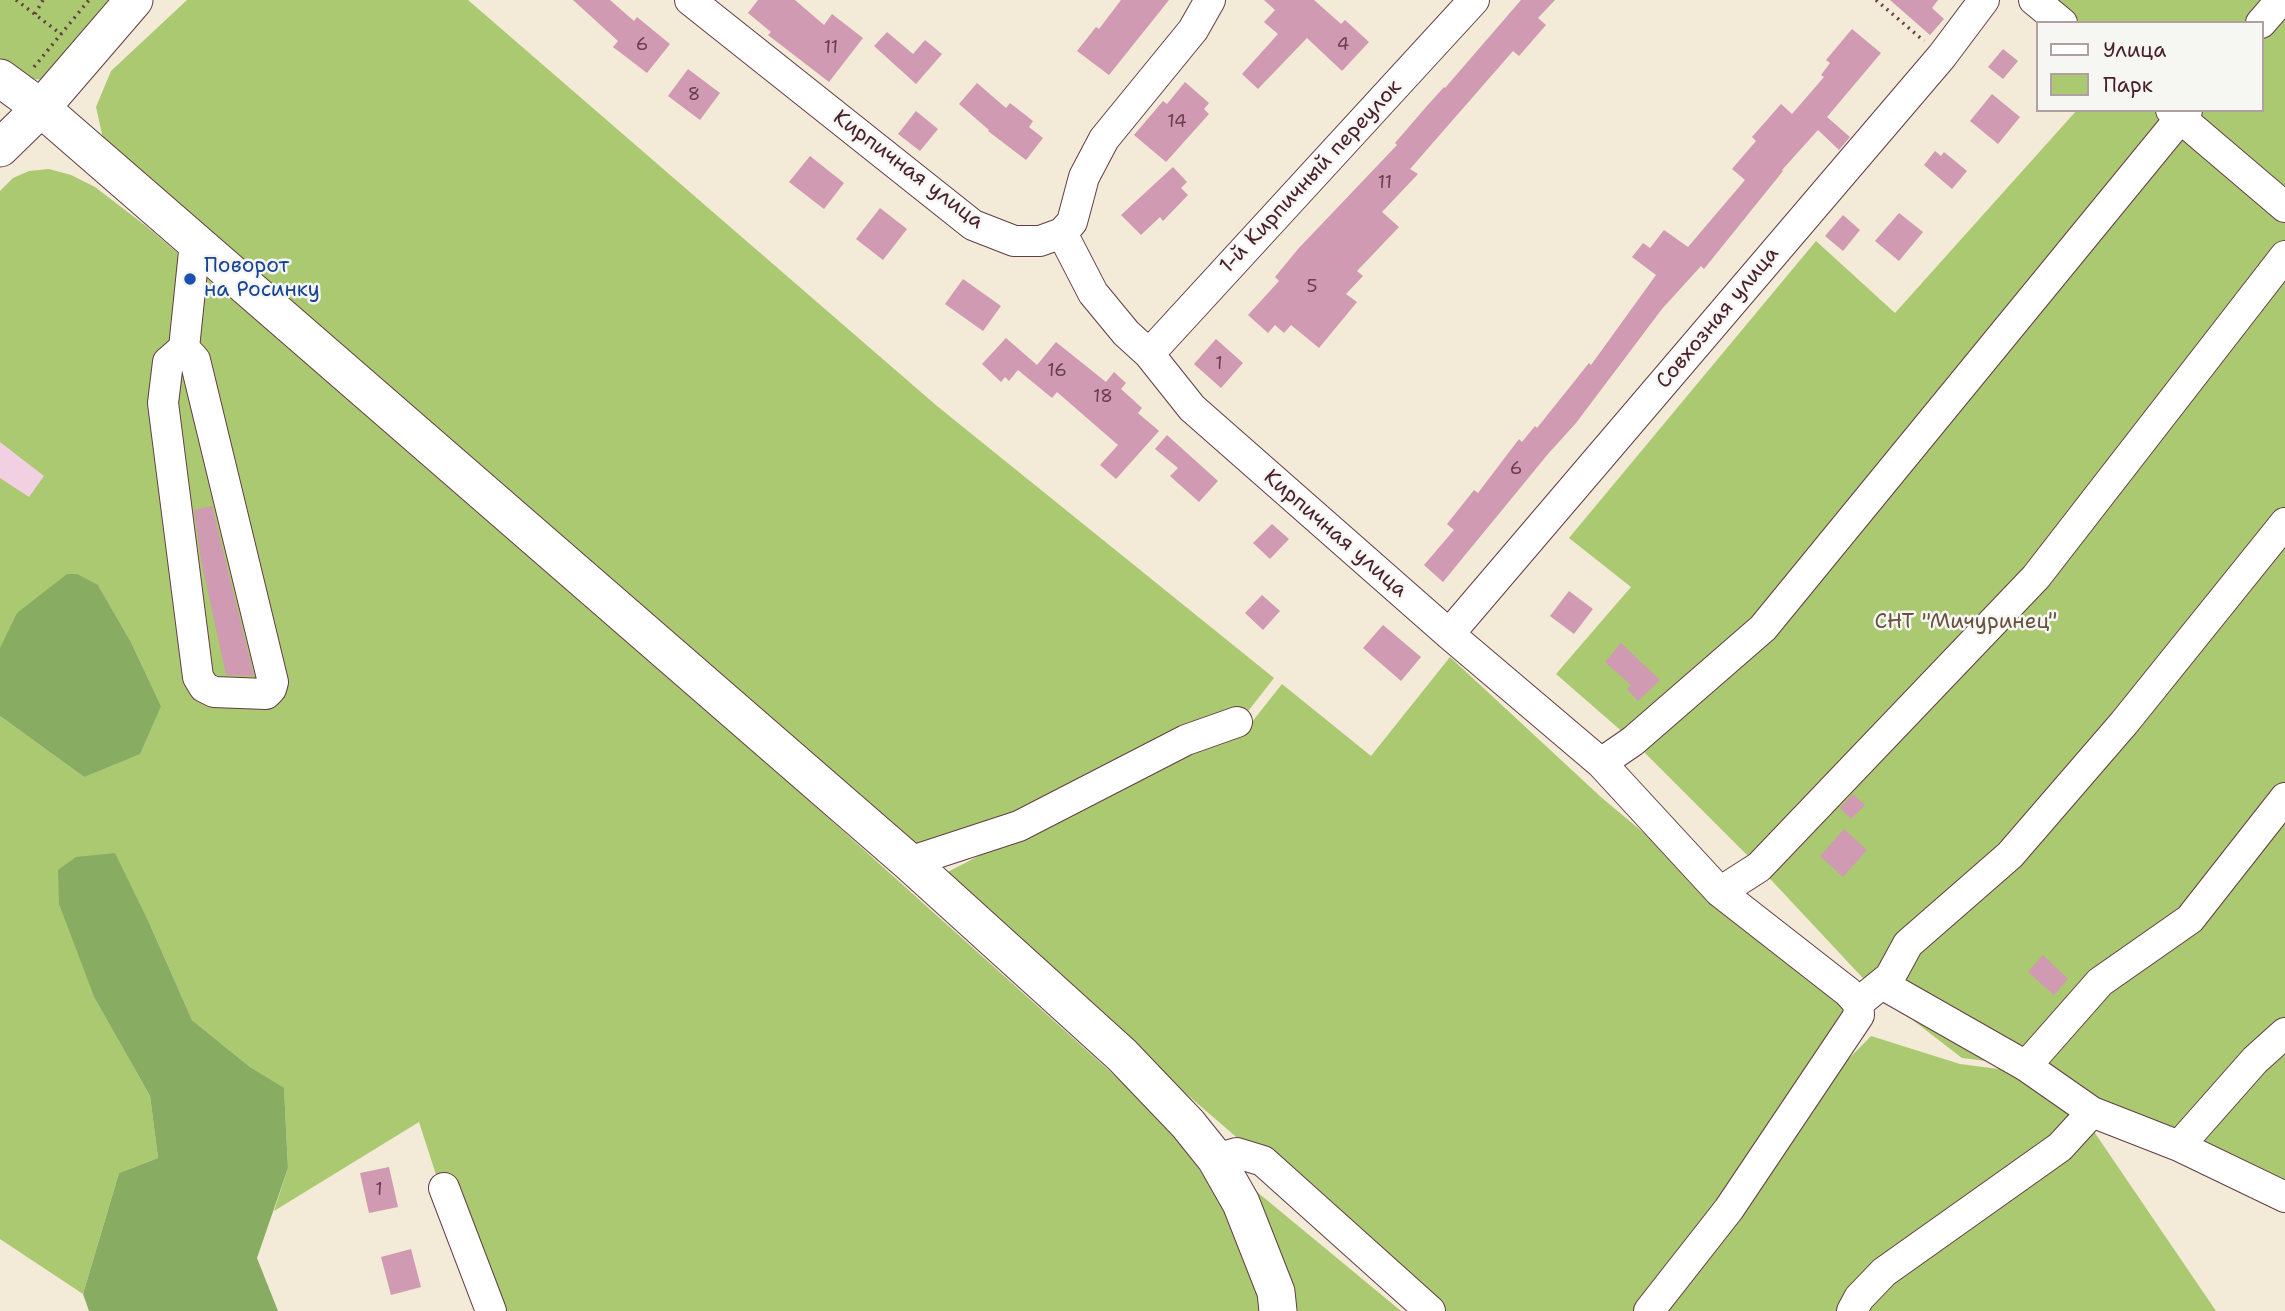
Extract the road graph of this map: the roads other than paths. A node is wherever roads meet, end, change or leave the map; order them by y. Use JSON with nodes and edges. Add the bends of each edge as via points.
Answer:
{"nodes":[{"id":1,"x":134,"y":0,"type":"edge"},
{"id":2,"x":690,"y":0,"type":"edge"},
{"id":3,"x":1210,"y":0,"type":"edge"},
{"id":4,"x":1474,"y":0,"type":"edge"},
{"id":5,"x":1984,"y":0,"type":"edge"},
{"id":6,"x":2034,"y":0,"type":"edge"},
{"id":7,"x":2281,"y":0,"type":"edge"},
{"id":8,"x":2060,"y":21,"type":"edge"},
{"id":9,"x":2263,"y":21,"type":"edge"},
{"id":10,"x":9,"y":82,"type":"edge"},
{"id":11,"x":41,"y":108,"type":"junction"},
{"id":12,"x":2179,"y":113,"type":"edge"},
{"id":13,"x":0,"y":148,"type":"edge"},
{"id":14,"x":2285,"y":207,"type":"edge"},
{"id":15,"x":1062,"y":233,"type":"junction"},
{"id":16,"x":195,"y":242,"type":"junction"},
{"id":17,"x":2285,"y":256,"type":"edge"},
{"id":18,"x":184,"y":348,"type":"junction"},
{"id":19,"x":1149,"y":354,"type":"junction"},
{"id":20,"x":2285,"y":523,"type":"edge"},
{"id":21,"x":1449,"y":634,"type":"junction"},
{"id":22,"x":1237,"y":722,"type":"dead end"},
{"id":23,"x":1601,"y":763,"type":"junction"},
{"id":24,"x":2285,"y":798,"type":"edge"},
{"id":25,"x":909,"y":862,"type":"junction"},
{"id":26,"x":1720,"y":892,"type":"junction"},
{"id":27,"x":1882,"y":984,"type":"junction"},
{"id":28,"x":1858,"y":1003,"type":"junction"},
{"id":29,"x":2285,"y":1033,"type":"edge"},
{"id":30,"x":2026,"y":1066,"type":"junction"},
{"id":31,"x":2092,"y":1112,"type":"junction"},
{"id":32,"x":2179,"y":1146,"type":"junction"},
{"id":33,"x":1216,"y":1159,"type":"junction"},
{"id":34,"x":444,"y":1188,"type":"dead end"},
{"id":35,"x":2285,"y":1197,"type":"edge"},
{"id":36,"x":491,"y":1311,"type":"edge"},
{"id":37,"x":1278,"y":1311,"type":"edge"},
{"id":38,"x":1430,"y":1311,"type":"edge"},
{"id":39,"x":1649,"y":1311,"type":"edge"},
{"id":40,"x":1853,"y":1311,"type":"edge"}],
"edges":[{"from":1,"to":11,"type":"main road"},
{"from":2,"to":15,"type":"street","name":"Кирпичная улица","via":[[973,225],[1014,241],[1040,241]]},
{"from":3,"to":15,"type":"street","via":[[1186,40],[1104,139],[1084,177],[1072,222]]},
{"from":4,"to":19,"type":"street","name":"1-й Кирпичный переулок"},
{"from":5,"to":21,"type":"street","name":"Совхозная улица","via":[[1942,56]]},
{"from":6,"to":8,"type":"street"},
{"from":7,"to":9,"type":"street"},
{"from":10,"to":11,"type":"main road"},
{"from":11,"to":13,"type":"main road"},
{"from":11,"to":16,"type":"main road"},
{"from":12,"to":14,"type":"street"},
{"from":12,"to":23,"type":"street","via":[[1763,628],[1633,741]]},
{"from":15,"to":19,"type":"street","name":"Кирпичная улица","via":[[1093,293]]},
{"from":16,"to":18,"type":"street"},
{"from":16,"to":25,"type":"main road"},
{"from":17,"to":26,"type":"street","via":[[2036,577],[1759,867]]},
{"from":18,"to":18,"type":"street","via":[[195,360],[267,655],[273,682],[266,694],[214,692],[198,677],[163,403],[168,362]]},
{"from":19,"to":21,"type":"street","name":"Кирпичная улица","via":[[1192,408]]},
{"from":20,"to":27,"type":"street","via":[[2124,723],[2018,845],[1908,944]]},
{"from":21,"to":23,"type":"street","name":"Кирпичная улица"},
{"from":22,"to":25,"type":"street","via":[[1186,740],[1019,826]]},
{"from":23,"to":26,"type":"street","name":"Кирпичная улица"},
{"from":24,"to":30,"type":"street","via":[[2190,919],[2100,982]]},
{"from":25,"to":33,"type":"main road","via":[[1122,1055]]},
{"from":26,"to":28,"type":"street","name":"Кирпичная улица"},
{"from":27,"to":28,"type":"street"},
{"from":27,"to":30,"type":"street"},
{"from":28,"to":39,"type":"street","via":[[1859,1015],[1729,1209]]},
{"from":29,"to":32,"type":"street","via":[[2255,1059]]},
{"from":30,"to":31,"type":"street"},
{"from":31,"to":32,"type":"street"},
{"from":31,"to":40,"type":"street","via":[[2060,1147],[1884,1272]]},
{"from":32,"to":35,"type":"street"},
{"from":33,"to":37,"type":"main road","via":[[1241,1203],[1276,1292]]},
{"from":33,"to":38,"type":"street","via":[[1237,1153],[1263,1161]]},
{"from":34,"to":36,"type":"street"}]}
